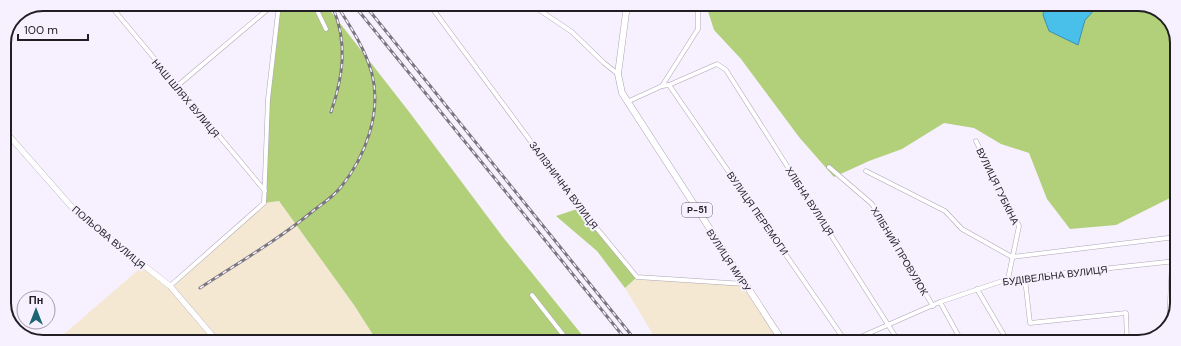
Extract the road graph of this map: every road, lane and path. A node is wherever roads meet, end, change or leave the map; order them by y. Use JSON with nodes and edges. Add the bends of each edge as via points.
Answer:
{"nodes":[{"id":1,"x":115,"y":11,"type":"edge"},
{"id":2,"x":266,"y":11,"type":"edge"},
{"id":3,"x":278,"y":11,"type":"edge"},
{"id":4,"x":317,"y":11,"type":"edge"},
{"id":5,"x":434,"y":11,"type":"edge"},
{"id":6,"x":541,"y":11,"type":"edge"},
{"id":7,"x":626,"y":11,"type":"edge"},
{"id":8,"x":698,"y":11,"type":"edge"},
{"id":9,"x":326,"y":29,"type":"dead end"},
{"id":10,"x":618,"y":74,"type":"junction"},
{"id":11,"x":669,"y":85,"type":"junction"},
{"id":12,"x":662,"y":86,"type":"junction"},
{"id":13,"x":176,"y":87,"type":"junction"},
{"id":14,"x":627,"y":102,"type":"junction"},
{"id":15,"x":11,"y":138,"type":"edge"},
{"id":16,"x":976,"y":141,"type":"dead end"},
{"id":17,"x":829,"y":167,"type":"dead end"},
{"id":18,"x":866,"y":172,"type":"dead end"},
{"id":19,"x":265,"y":191,"type":"junction"},
{"id":20,"x":1170,"y":238,"type":"edge"},
{"id":21,"x":1012,"y":257,"type":"junction"},
{"id":22,"x":1170,"y":261,"type":"edge"},
{"id":23,"x":1008,"y":279,"type":"junction"},
{"id":24,"x":1025,"y":279,"type":"junction"},
{"id":25,"x":744,"y":284,"type":"junction"},
{"id":26,"x":170,"y":286,"type":"junction"},
{"id":27,"x":977,"y":290,"type":"junction"},
{"id":28,"x":532,"y":295,"type":"dead end"},
{"id":29,"x":940,"y":302,"type":"junction"},
{"id":30,"x":933,"y":306,"type":"junction"},
{"id":31,"x":889,"y":325,"type":"junction"},
{"id":32,"x":212,"y":335,"type":"edge"},
{"id":33,"x":563,"y":335,"type":"edge"},
{"id":34,"x":778,"y":335,"type":"edge"},
{"id":35,"x":841,"y":335,"type":"edge"},
{"id":36,"x":866,"y":335,"type":"edge"},
{"id":37,"x":895,"y":335,"type":"edge"},
{"id":38,"x":958,"y":335,"type":"edge"},
{"id":39,"x":1004,"y":335,"type":"edge"},
{"id":40,"x":1127,"y":335,"type":"edge"}],
"edges":[{"from":1,"to":13,"type":"street","name":"НАШ ШЛЯХ ВУЛИЦЯ"},
{"from":2,"to":13,"type":"street"},
{"from":3,"to":19,"type":"street","via":[[268,99]]},
{"from":4,"to":9,"type":"street"},
{"from":5,"to":25,"type":"street","name":"ЗАЛІЗНИЧНА ВУЛИЦЯ","via":[[580,208],[637,277]]},
{"from":6,"to":10,"type":"street","via":[[572,32]]},
{"from":7,"to":10,"type":"main road","number":"Р-51"},
{"from":8,"to":12,"type":"street","via":[[698,29]]},
{"from":10,"to":14,"type":"main road","name":"ВУЛИЦЯ МИРУ","number":"Р-51","via":[[622,93]]},
{"from":11,"to":12,"type":"street"},
{"from":11,"to":31,"type":"street","name":"ХЛІБНА ВУЛИЦЯ","via":[[717,64],[726,70]]},
{"from":11,"to":35,"type":"street","name":"ВУЛИЦЯ ПЕРЕМОГИ"},
{"from":12,"to":14,"type":"street"},
{"from":13,"to":19,"type":"street","name":"НАШ ШЛЯХ ВУЛИЦЯ"},
{"from":14,"to":25,"type":"main road","name":"ВУЛИЦЯ МИРУ","number":"Р-51"},
{"from":15,"to":26,"type":"main road","name":"ПОЛЬОВА ВУЛИЦЯ","via":[[78,213]]},
{"from":16,"to":21,"type":"street","name":"ВУЛИЦЯ ГУБКІНА","via":[[1019,226]]},
{"from":17,"to":30,"type":"street","name":"ХЛІБНИЙ ПРОВУЛОК","via":[[872,204]]},
{"from":18,"to":21,"type":"street","via":[[945,211],[962,228]]},
{"from":19,"to":26,"type":"street","via":[[264,203]]},
{"from":20,"to":21,"type":"street"},
{"from":21,"to":23,"type":"street","name":"ВУЛИЦЯ ГУБКІНА"},
{"from":22,"to":24,"type":"street","name":"БУДІВЕЛЬНА ВУЛИЦЯ"},
{"from":23,"to":24,"type":"street","name":"БУДІВЕЛЬНА ВУЛИЦЯ"},
{"from":23,"to":27,"type":"street","name":"БУДІВЕЛЬНА ВУЛИЦЯ"},
{"from":24,"to":40,"type":"street","via":[[1030,323],[1126,313]]},
{"from":25,"to":34,"type":"main road","name":"ВУЛИЦЯ МИРУ","number":"Р-51"},
{"from":26,"to":32,"type":"main road","name":"ПОЛЬОВА ВУЛИЦЯ"},
{"from":27,"to":29,"type":"street","name":"БУДІВЕЛЬНА ВУЛИЦЯ"},
{"from":27,"to":39,"type":"street"},
{"from":28,"to":33,"type":"street"},
{"from":29,"to":30,"type":"street","name":"БУДІВЕЛЬНА ВУЛИЦЯ"},
{"from":29,"to":38,"type":"street","name":"ХЛІБНИЙ ПРОВУЛОК"},
{"from":30,"to":31,"type":"street","name":"БУДІВЕЛЬНА ВУЛИЦЯ"},
{"from":31,"to":36,"type":"street","name":"БУДІВЕЛЬНА ВУЛИЦЯ"},
{"from":31,"to":37,"type":"street","name":"ХЛІБНА ВУЛИЦЯ"}]}
